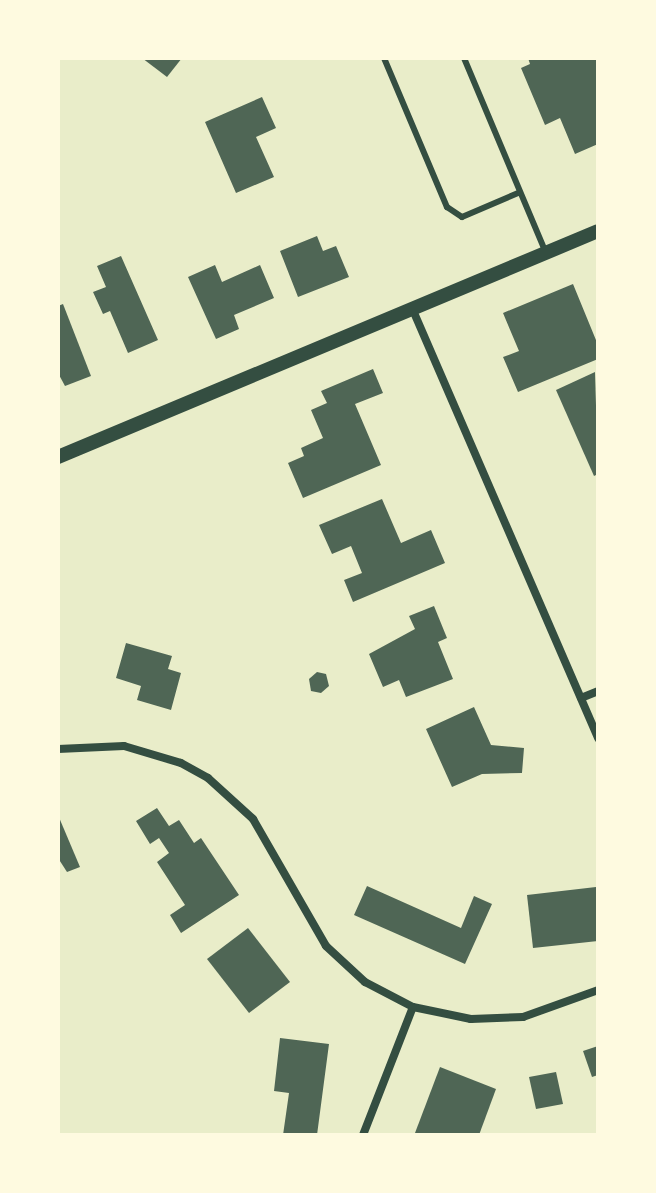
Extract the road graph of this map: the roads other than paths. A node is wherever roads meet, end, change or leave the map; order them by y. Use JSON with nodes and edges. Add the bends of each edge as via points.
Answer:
{"nodes":[{"id":1,"x":384,"y":58,"type":"edge"},
{"id":2,"x":464,"y":58,"type":"edge"},
{"id":3,"x":518,"y":193,"type":"junction"},
{"id":4,"x":598,"y":231,"type":"edge"},
{"id":5,"x":546,"y":254,"type":"junction"},
{"id":6,"x":412,"y":308,"type":"junction"},
{"id":7,"x":58,"y":457,"type":"edge"},
{"id":8,"x":598,"y":691,"type":"edge"},
{"id":9,"x":581,"y":698,"type":"junction"},
{"id":10,"x":598,"y":738,"type":"edge"},
{"id":11,"x":58,"y":749,"type":"edge"},
{"id":12,"x":598,"y":990,"type":"edge"},
{"id":13,"x":413,"y":1007,"type":"junction"},
{"id":14,"x":363,"y":1135,"type":"edge"}],
"edges":[{"from":1,"to":3,"type":"lane","via":[[447,207],[462,217]]},
{"from":2,"to":3,"type":"lane"},
{"from":3,"to":5,"type":"lane"},
{"from":4,"to":5,"type":"street"},
{"from":5,"to":6,"type":"street"},
{"from":6,"to":7,"type":"street"},
{"from":6,"to":9,"type":"street"},
{"from":8,"to":9,"type":"street"},
{"from":9,"to":10,"type":"street"},
{"from":11,"to":13,"type":"street","via":[[124,746],[181,763],[208,778],[253,819],[326,946],[365,982]]},
{"from":12,"to":13,"type":"street","via":[[523,1017],[471,1019]]},
{"from":13,"to":14,"type":"street"}]}
